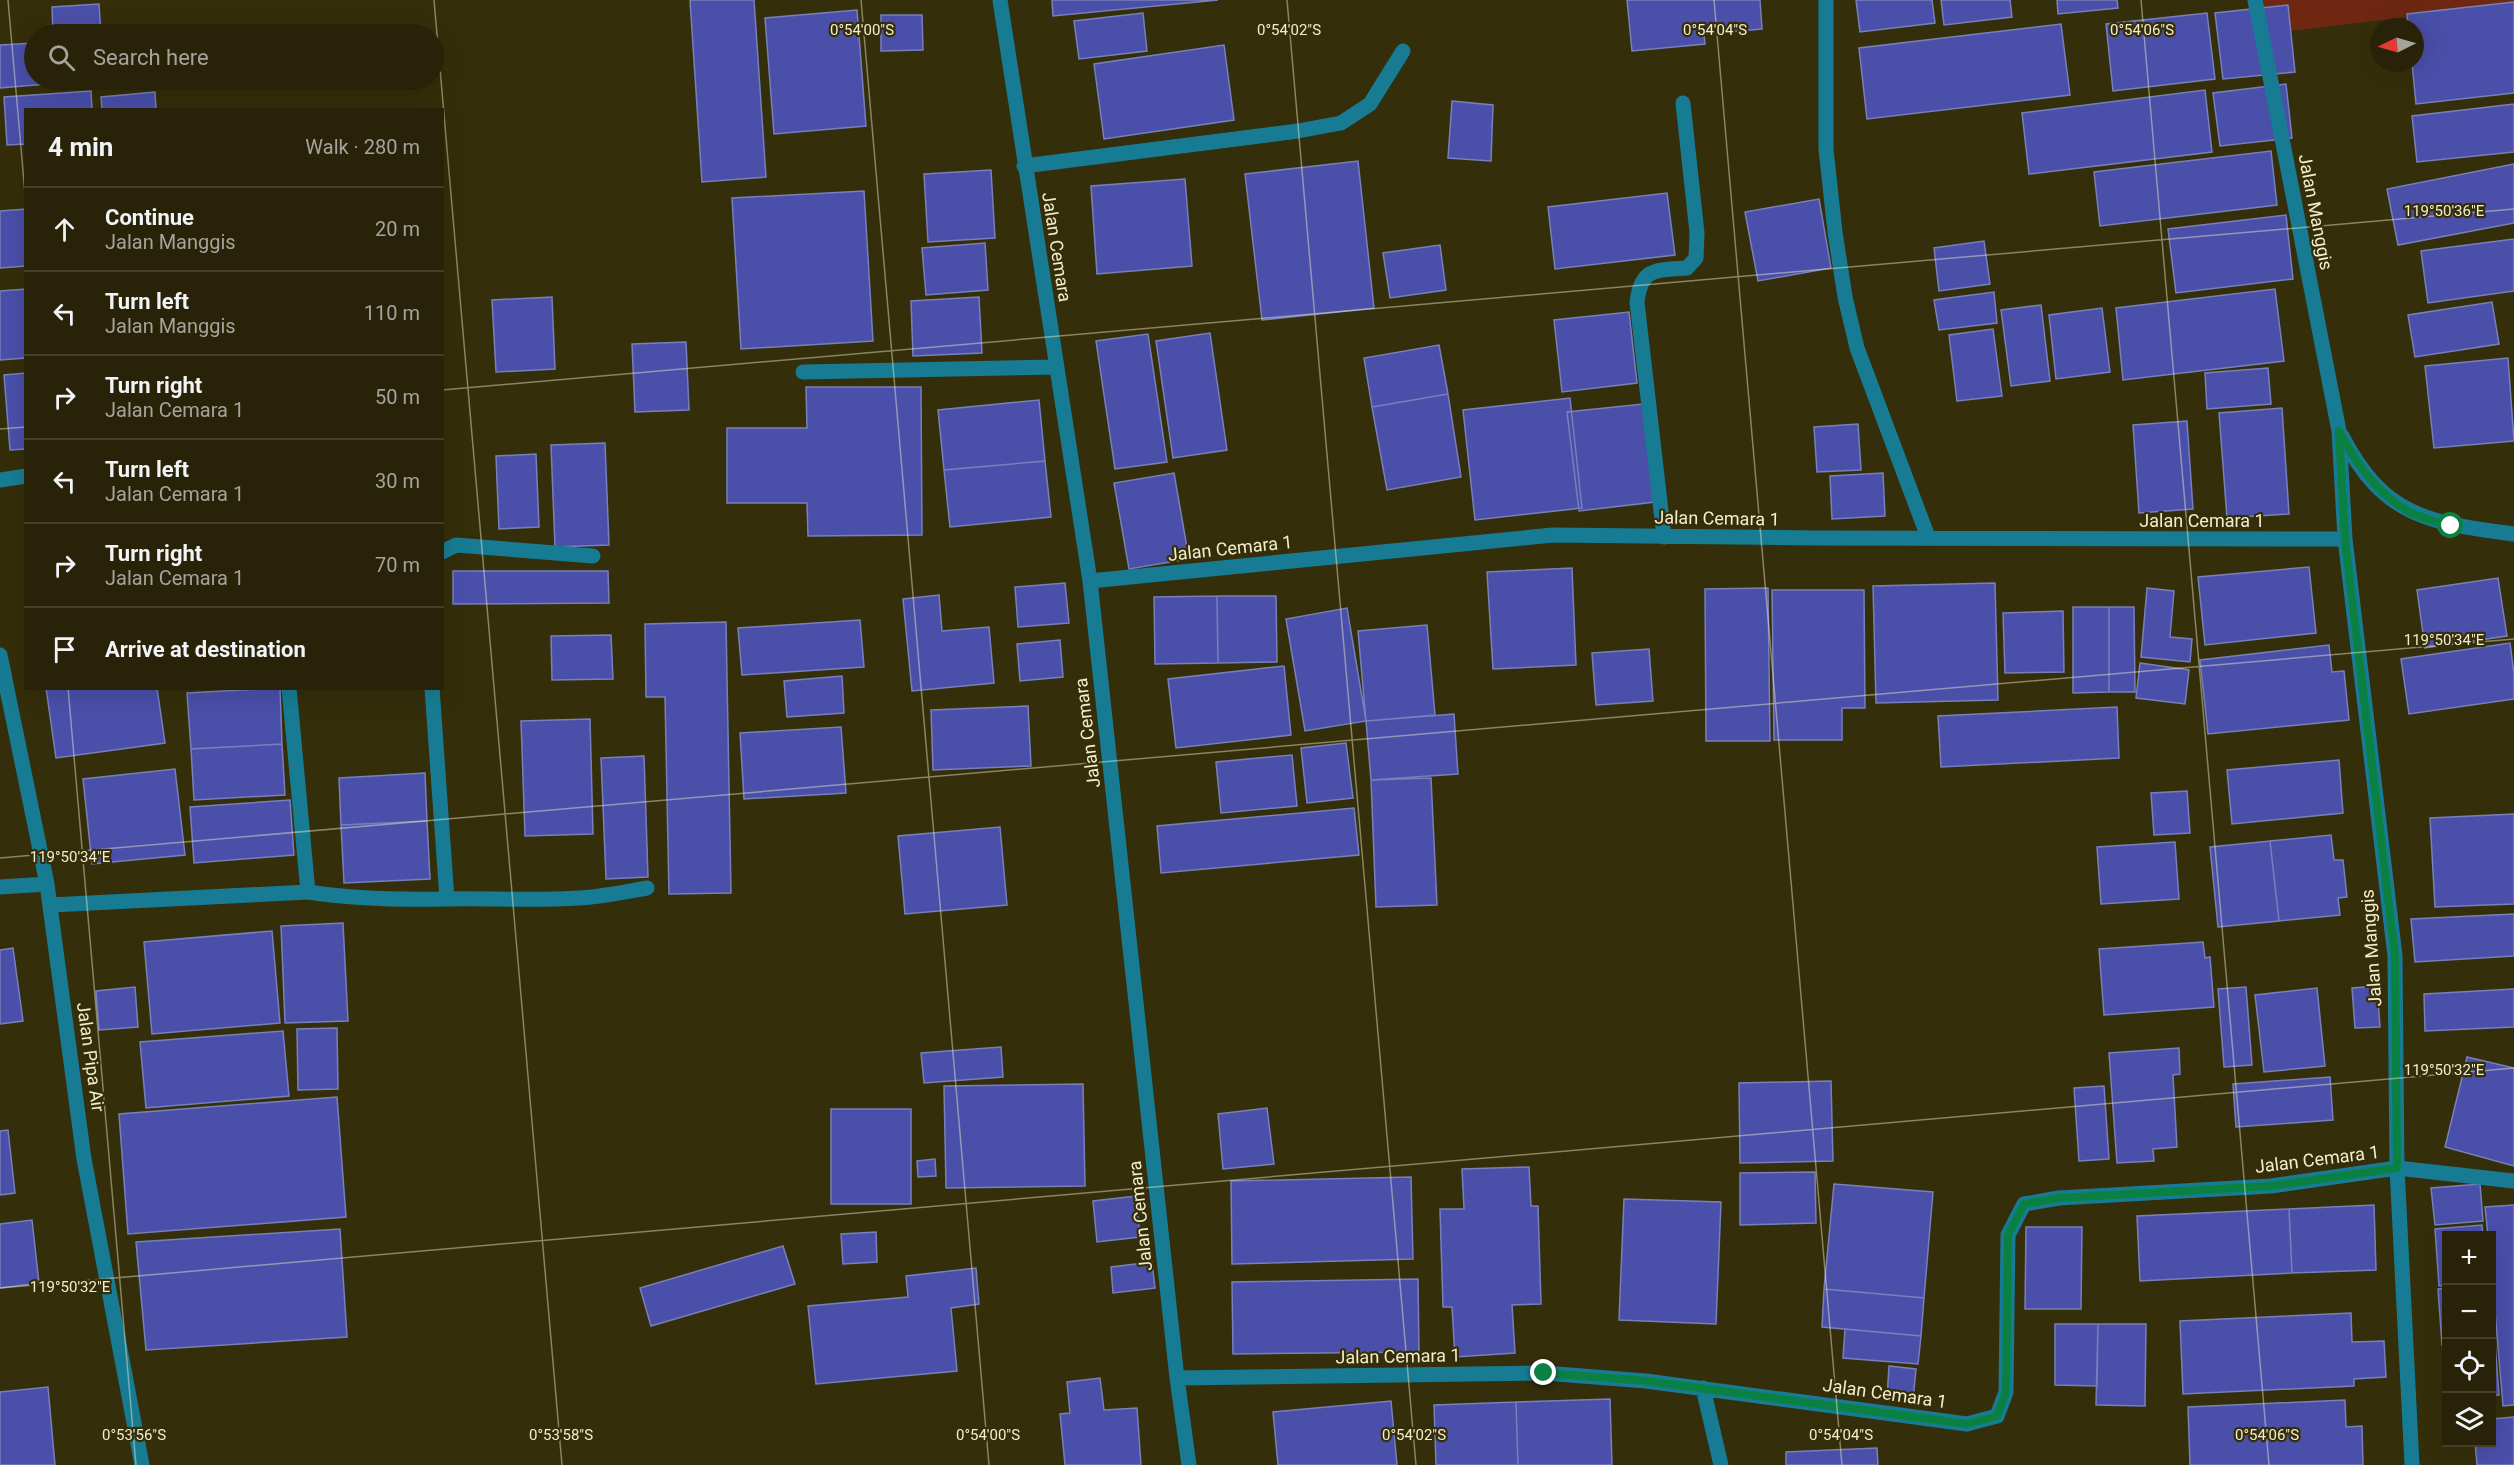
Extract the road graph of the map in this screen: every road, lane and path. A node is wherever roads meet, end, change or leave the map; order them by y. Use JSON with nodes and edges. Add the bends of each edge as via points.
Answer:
{"nodes":[{"id":1,"x":999,"y":0,"type":"edge"},
{"id":2,"x":1826,"y":0,"type":"edge"},
{"id":3,"x":2255,"y":0,"type":"edge"},
{"id":4,"x":1403,"y":51,"type":"dead end"},
{"id":5,"x":1683,"y":103,"type":"dead end"},
{"id":6,"x":1024,"y":166,"type":"junction"},
{"id":7,"x":1056,"y":367,"type":"junction"},
{"id":8,"x":803,"y":372,"type":"dead end"},
{"id":9,"x":2339,"y":431,"type":"junction"},
{"id":10,"x":24,"y":476,"type":"edge"},
{"id":11,"x":0,"y":480,"type":"edge"},
{"id":12,"x":2514,"y":534,"type":"edge"},
{"id":13,"x":1664,"y":537,"type":"junction"},
{"id":14,"x":1928,"y":537,"type":"junction"},
{"id":15,"x":2345,"y":540,"type":"junction"},
{"id":16,"x":444,"y":551,"type":"edge"},
{"id":17,"x":593,"y":556,"type":"dead end"},
{"id":18,"x":1090,"y":581,"type":"junction"},
{"id":19,"x":0,"y":655,"type":"edge"},
{"id":20,"x":289,"y":690,"type":"edge"},
{"id":21,"x":432,"y":690,"type":"edge"},
{"id":22,"x":47,"y":884,"type":"junction"},
{"id":23,"x":0,"y":887,"type":"edge"},
{"id":24,"x":647,"y":888,"type":"dead end"},
{"id":25,"x":308,"y":892,"type":"junction"},
{"id":26,"x":447,"y":899,"type":"junction"},
{"id":27,"x":51,"y":905,"type":"junction"},
{"id":28,"x":2397,"y":1168,"type":"junction"},
{"id":29,"x":2514,"y":1181,"type":"edge"},
{"id":30,"x":1177,"y":1378,"type":"junction"},
{"id":31,"x":1703,"y":1388,"type":"junction"},
{"id":32,"x":142,"y":1465,"type":"edge"},
{"id":33,"x":1189,"y":1465,"type":"edge"},
{"id":34,"x":1721,"y":1465,"type":"edge"},
{"id":35,"x":2412,"y":1465,"type":"edge"}],
"edges":[{"from":1,"to":6,"type":"street","name":"Jalan Cemara"},
{"from":2,"to":14,"type":"street","via":[[1826,149],[1845,297],[1857,348]]},
{"from":3,"to":9,"type":"street","name":"Jalan Manggis"},
{"from":4,"to":6,"type":"street","via":[[1370,104],[1341,123]]},
{"from":5,"to":13,"type":"street","via":[[1697,233],[1696,258],[1687,268],[1652,271],[1639,284],[1636,302]]},
{"from":6,"to":7,"type":"street","name":"Jalan Cemara"},
{"from":7,"to":8,"type":"street"},
{"from":7,"to":18,"type":"street","name":"Jalan Cemara"},
{"from":9,"to":12,"type":"street","name":"Jalan Manggis","via":[[2356,463],[2379,488],[2411,513],[2451,526]]},
{"from":9,"to":15,"type":"street","name":"Jalan Manggis"},
{"from":10,"to":11,"type":"street"},
{"from":13,"to":14,"type":"street","name":"Jalan Cemara 1"},
{"from":13,"to":18,"type":"street","name":"Jalan Cemara 1","via":[[1552,535]]},
{"from":14,"to":15,"type":"street","name":"Jalan Cemara 1"},
{"from":15,"to":28,"type":"street","name":"Jalan Manggis","via":[[2395,956]]},
{"from":16,"to":17,"type":"street","via":[[456,545]]},
{"from":18,"to":30,"type":"street","name":"Jalan Cemara"},
{"from":19,"to":22,"type":"street","name":"Jalan Pipa Air"},
{"from":20,"to":25,"type":"street"},
{"from":21,"to":26,"type":"street"},
{"from":22,"to":23,"type":"street"},
{"from":22,"to":27,"type":"street","name":"Jalan Pipa Air"},
{"from":24,"to":26,"type":"street","via":[[581,898]]},
{"from":25,"to":26,"type":"street","via":[[408,901]]},
{"from":25,"to":27,"type":"street"},
{"from":27,"to":32,"type":"street","name":"Jalan Pipa Air","via":[[84,1159]]},
{"from":28,"to":29,"type":"street"},
{"from":28,"to":31,"type":"street","name":"Jalan Cemara 1","via":[[2271,1186],[2059,1198],[2024,1204],[2008,1235],[2006,1392],[1997,1416],[1967,1424]]},
{"from":28,"to":35,"type":"street","name":"Jalan Manggis"},
{"from":30,"to":31,"type":"street","name":"Jalan Cemara 1","via":[[1544,1373]]},
{"from":30,"to":33,"type":"street","name":"Jalan Cemara"},
{"from":31,"to":34,"type":"street"}]}
